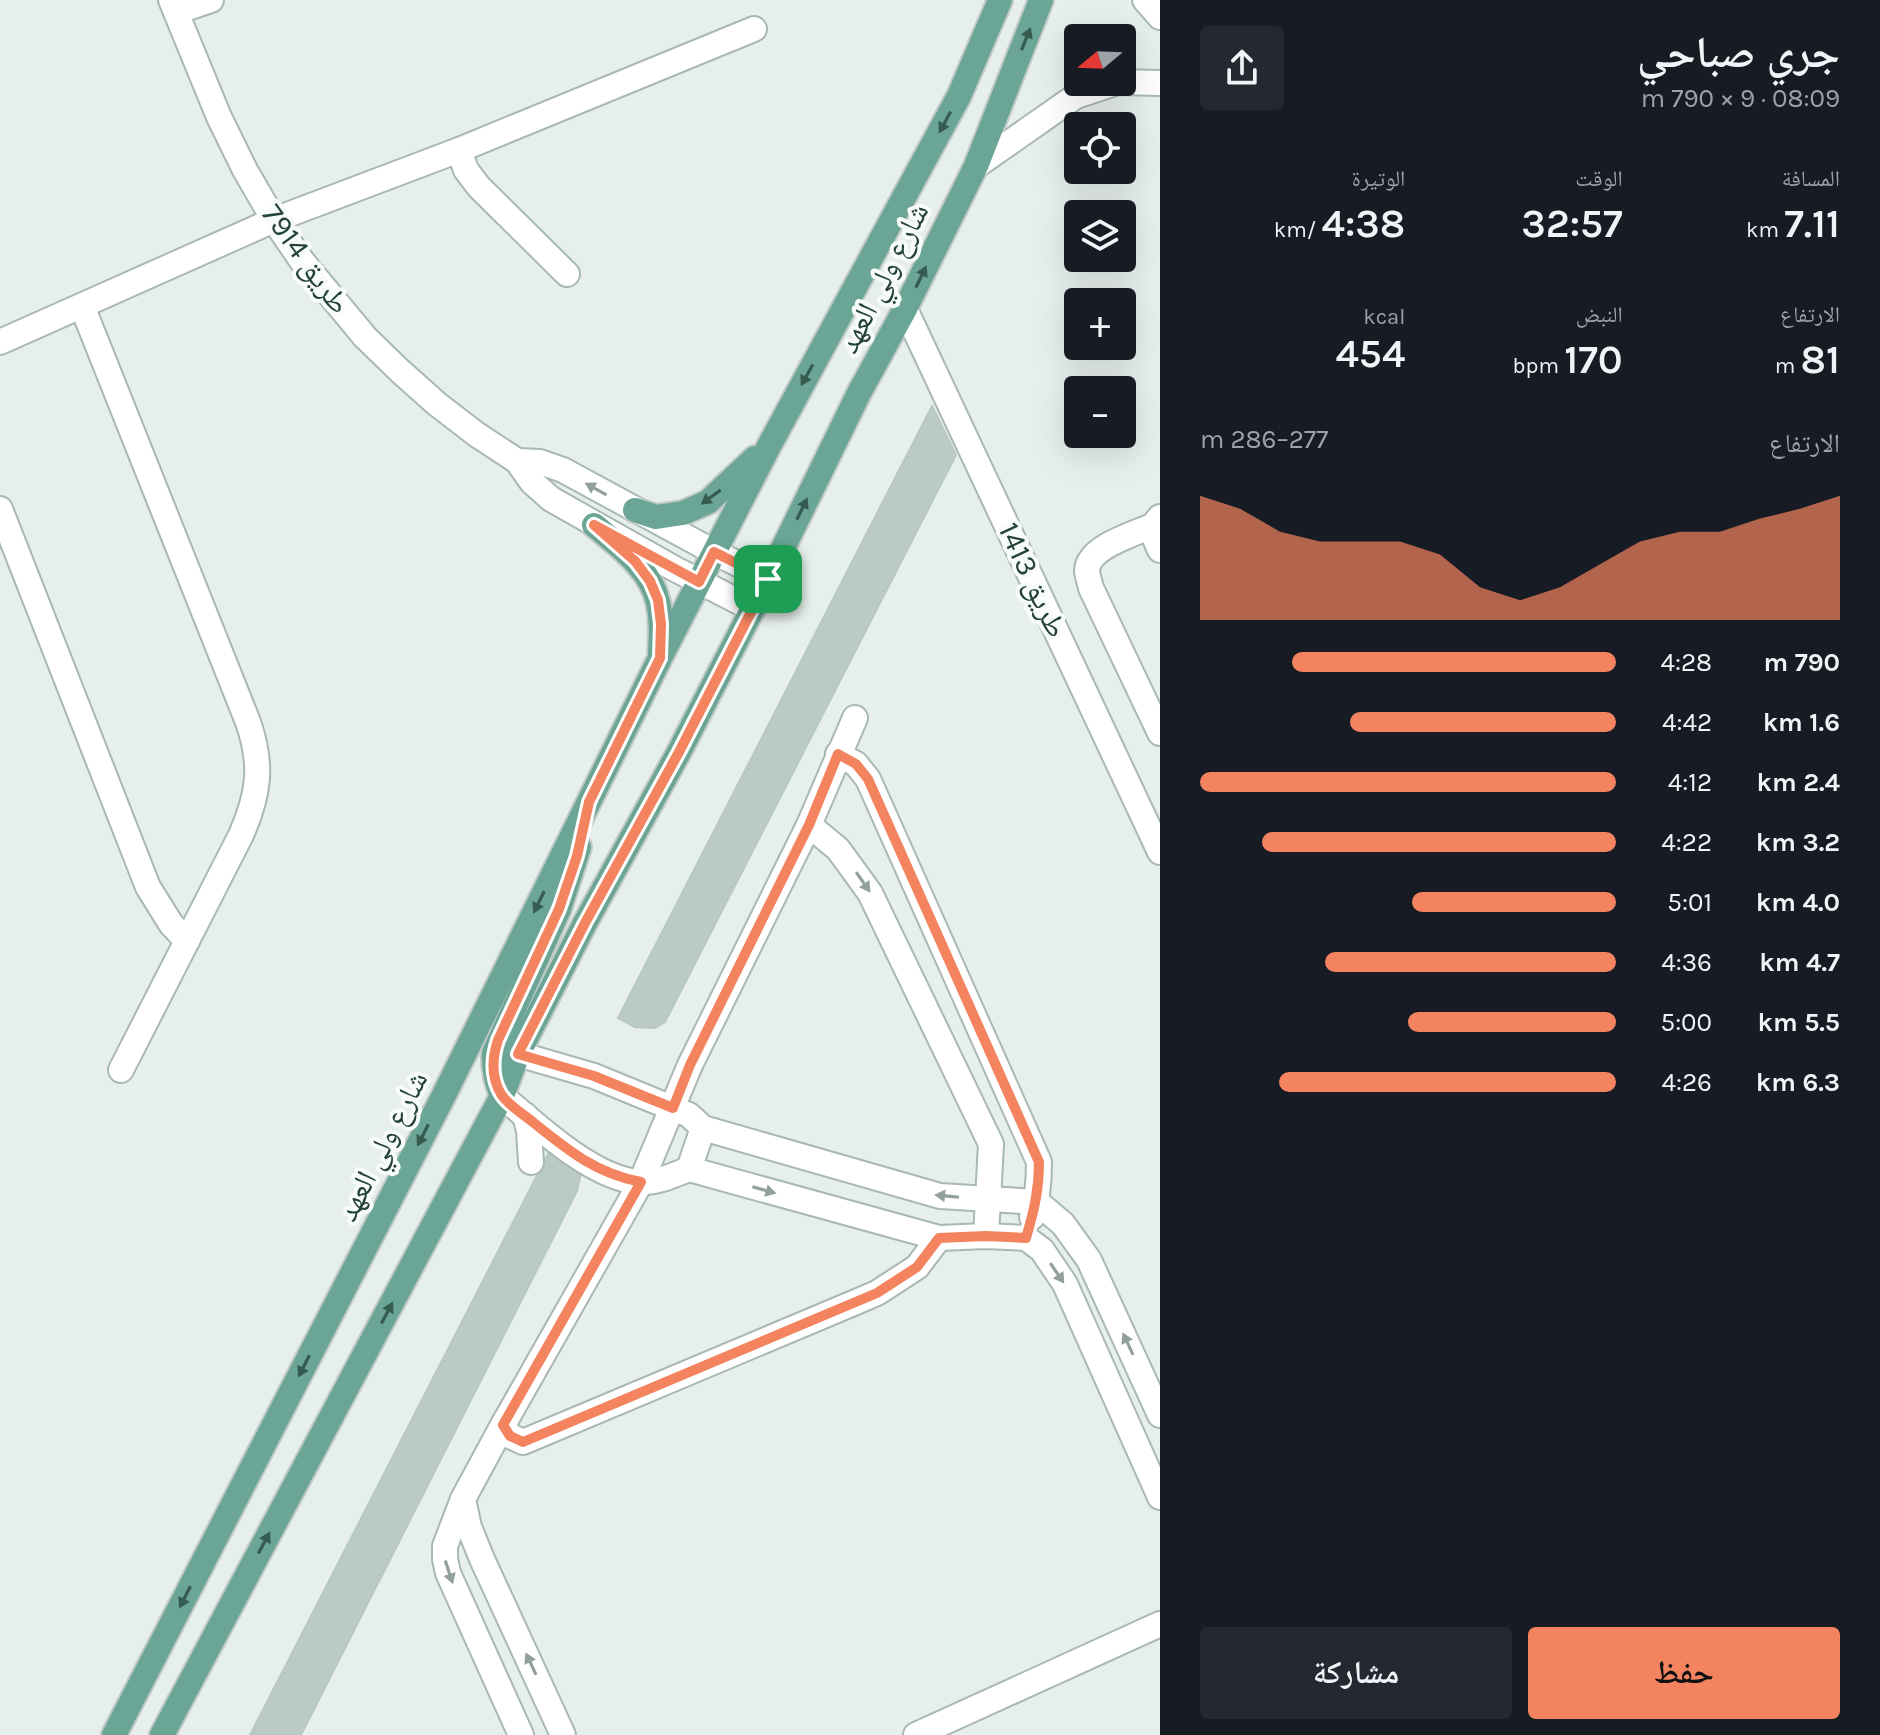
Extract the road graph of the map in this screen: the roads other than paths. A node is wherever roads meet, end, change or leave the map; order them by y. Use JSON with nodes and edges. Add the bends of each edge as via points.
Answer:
{"nodes":[{"id":1,"x":211,"y":0,"type":"edge"},
{"id":2,"x":1000,"y":0,"type":"edge"},
{"id":3,"x":1041,"y":0,"type":"edge"},
{"id":4,"x":1145,"y":0,"type":"edge"},
{"id":5,"x":173,"y":6,"type":"edge"},
{"id":6,"x":1160,"y":17,"type":"edge"},
{"id":7,"x":754,"y":29,"type":"dead end"},
{"id":8,"x":1160,"y":83,"type":"edge"},
{"id":9,"x":459,"y":150,"type":"junction"},
{"id":10,"x":976,"y":166,"type":"junction"},
{"id":11,"x":274,"y":220,"type":"junction"},
{"id":12,"x":567,"y":274,"type":"dead end"},
{"id":13,"x":82,"y":306,"type":"junction"},
{"id":14,"x":905,"y":309,"type":"junction"},
{"id":15,"x":0,"y":342,"type":"edge"},
{"id":16,"x":769,"y":446,"type":"junction"},
{"id":17,"x":517,"y":461,"type":"junction"},
{"id":18,"x":0,"y":509,"type":"edge"},
{"id":19,"x":635,"y":510,"type":"junction"},
{"id":20,"x":1157,"y":521,"type":"edge"},
{"id":21,"x":594,"y":525,"type":"junction"},
{"id":22,"x":1160,"y":550,"type":"edge"},
{"id":23,"x":714,"y":552,"type":"junction"},
{"id":24,"x":768,"y":579,"type":"junction"},
{"id":25,"x":699,"y":582,"type":"junction"},
{"id":26,"x":753,"y":609,"type":"junction"},
{"id":27,"x":660,"y":658,"type":"junction"},
{"id":28,"x":855,"y":718,"type":"dead end"},
{"id":29,"x":1160,"y":733,"type":"edge"},
{"id":30,"x":838,"y":754,"type":"junction"},
{"id":31,"x":589,"y":802,"type":"junction"},
{"id":32,"x":809,"y":825,"type":"junction"},
{"id":33,"x":1160,"y":852,"type":"edge"},
{"id":34,"x":187,"y":941,"type":"junction"},
{"id":35,"x":518,"y":1054,"type":"junction"},
{"id":36,"x":121,"y":1070,"type":"dead end"},
{"id":37,"x":502,"y":1096,"type":"junction"},
{"id":38,"x":673,"y":1108,"type":"junction"},
{"id":39,"x":525,"y":1115,"type":"junction"},
{"id":40,"x":703,"y":1128,"type":"junction"},
{"id":41,"x":531,"y":1162,"type":"dead end"},
{"id":42,"x":689,"y":1169,"type":"junction"},
{"id":43,"x":641,"y":1182,"type":"junction"},
{"id":44,"x":987,"y":1199,"type":"junction"},
{"id":45,"x":1037,"y":1202,"type":"junction"},
{"id":46,"x":986,"y":1236,"type":"junction"},
{"id":47,"x":939,"y":1238,"type":"junction"},
{"id":48,"x":1026,"y":1238,"type":"junction"},
{"id":49,"x":1160,"y":1415,"type":"edge"},
{"id":50,"x":503,"y":1425,"type":"junction"},
{"id":51,"x":1160,"y":1497,"type":"edge"},
{"id":52,"x":463,"y":1499,"type":"junction"},
{"id":53,"x":1160,"y":1624,"type":"edge"},
{"id":54,"x":114,"y":1735,"type":"edge"},
{"id":55,"x":162,"y":1735,"type":"edge"},
{"id":56,"x":521,"y":1735,"type":"edge"},
{"id":57,"x":563,"y":1735,"type":"edge"},
{"id":58,"x":916,"y":1735,"type":"edge"}],
"edges":[{"from":1,"to":5,"type":"street"},
{"from":2,"to":16,"type":"main road","name":"شارع ولي العهد","one_way":true,"via":[[959,96]]},
{"from":10,"to":3,"type":"main road","name":"شارع ولي العهد","one_way":true},
{"from":4,"to":6,"type":"street"},
{"from":5,"to":11,"type":"street","name":"طريق 7914","via":[[219,117]]},
{"from":7,"to":9,"type":"street"},
{"from":8,"to":10,"type":"street","via":[[1118,82],[1076,96]]},
{"from":9,"to":11,"type":"street"},
{"from":9,"to":12,"type":"street","via":[[479,187]]},
{"from":14,"to":10,"type":"main road","name":"شارع ولي العهد","one_way":true},
{"from":11,"to":13,"type":"street"},
{"from":11,"to":17,"type":"street","name":"طريق 7914","via":[[333,300],[391,363],[437,404]]},
{"from":13,"to":15,"type":"street"},
{"from":13,"to":34,"type":"street","via":[[254,740],[258,779],[249,817]]},
{"from":24,"to":14,"type":"main road","name":"شارع ولي العهد","one_way":true},
{"from":14,"to":33,"type":"street","name":"طريق 1413"},
{"from":16,"to":19,"type":"main road","one_way":true,"via":[[708,502],[656,517]]},
{"from":16,"to":23,"type":"main road","name":"شارع ولي العهد"},
{"from":19,"to":17,"type":"street","name":"طريق 7914","one_way":true,"via":[[551,465]]},
{"from":17,"to":21,"type":"street","name":"طريق 7914","via":[[541,491]]},
{"from":18,"to":34,"type":"street","via":[[148,887]]},
{"from":19,"to":23,"type":"street","name":"طريق 7914"},
{"from":20,"to":22,"type":"street"},
{"from":20,"to":29,"type":"street","via":[[1098,550],[1087,570]]},
{"from":21,"to":25,"type":"street","name":"طريق 7914"},
{"from":21,"to":27,"type":"main road","via":[[650,581],[658,600]]},
{"from":23,"to":24,"type":"street","name":"طريق 7914"},
{"from":23,"to":25,"type":"main road","name":"شارع ولي العهد"},
{"from":24,"to":26,"type":"main road","name":"شارع ولي العهد"},
{"from":25,"to":26,"type":"street","name":"طريق 7914"},
{"from":25,"to":27,"type":"main road","name":"شارع ولي العهد"},
{"from":26,"to":35,"type":"main road"},
{"from":27,"to":31,"type":"main road","name":"شارع ولي العهد"},
{"from":28,"to":30,"type":"street"},
{"from":30,"to":32,"type":"street"},
{"from":30,"to":45,"type":"street","via":[[868,779],[1039,1162]]},
{"from":31,"to":37,"type":"main road","via":[[559,909],[494,1053]]},
{"from":31,"to":54,"type":"main road","name":"شارع ولي العهد","one_way":true},
{"from":32,"to":38,"type":"street"},
{"from":32,"to":44,"type":"street","one_way":true,"via":[[838,849],[870,893],[991,1144]]},
{"from":34,"to":36,"type":"street"},
{"from":35,"to":37,"type":"main road"},
{"from":35,"to":38,"type":"street","via":[[594,1076]]},
{"from":37,"to":39,"type":"street"},
{"from":55,"to":37,"type":"main road","one_way":true},
{"from":38,"to":40,"type":"street"},
{"from":38,"to":43,"type":"street"},
{"from":39,"to":41,"type":"street"},
{"from":39,"to":43,"type":"street","via":[[600,1170]]},
{"from":40,"to":42,"type":"street"},
{"from":44,"to":40,"type":"street","one_way":true,"via":[[940,1196]]},
{"from":42,"to":43,"type":"street"},
{"from":42,"to":47,"type":"street","one_way":true},
{"from":43,"to":50,"type":"street"},
{"from":44,"to":45,"type":"street"},
{"from":44,"to":46,"type":"street"},
{"from":45,"to":48,"type":"street"},
{"from":49,"to":45,"type":"street","one_way":true,"via":[[1089,1260],[1063,1224]]},
{"from":46,"to":47,"type":"street"},
{"from":46,"to":48,"type":"street"},
{"from":47,"to":50,"type":"street","via":[[917,1267],[867,1298],[523,1442]]},
{"from":48,"to":51,"type":"street","one_way":true,"via":[[1042,1250],[1065,1284]]},
{"from":50,"to":52,"type":"street"},
{"from":52,"to":56,"type":"street","one_way":true,"via":[[445,1546],[448,1573]]},
{"from":57,"to":52,"type":"street","one_way":true,"via":[[482,1559]]},
{"from":53,"to":58,"type":"street"}]}
